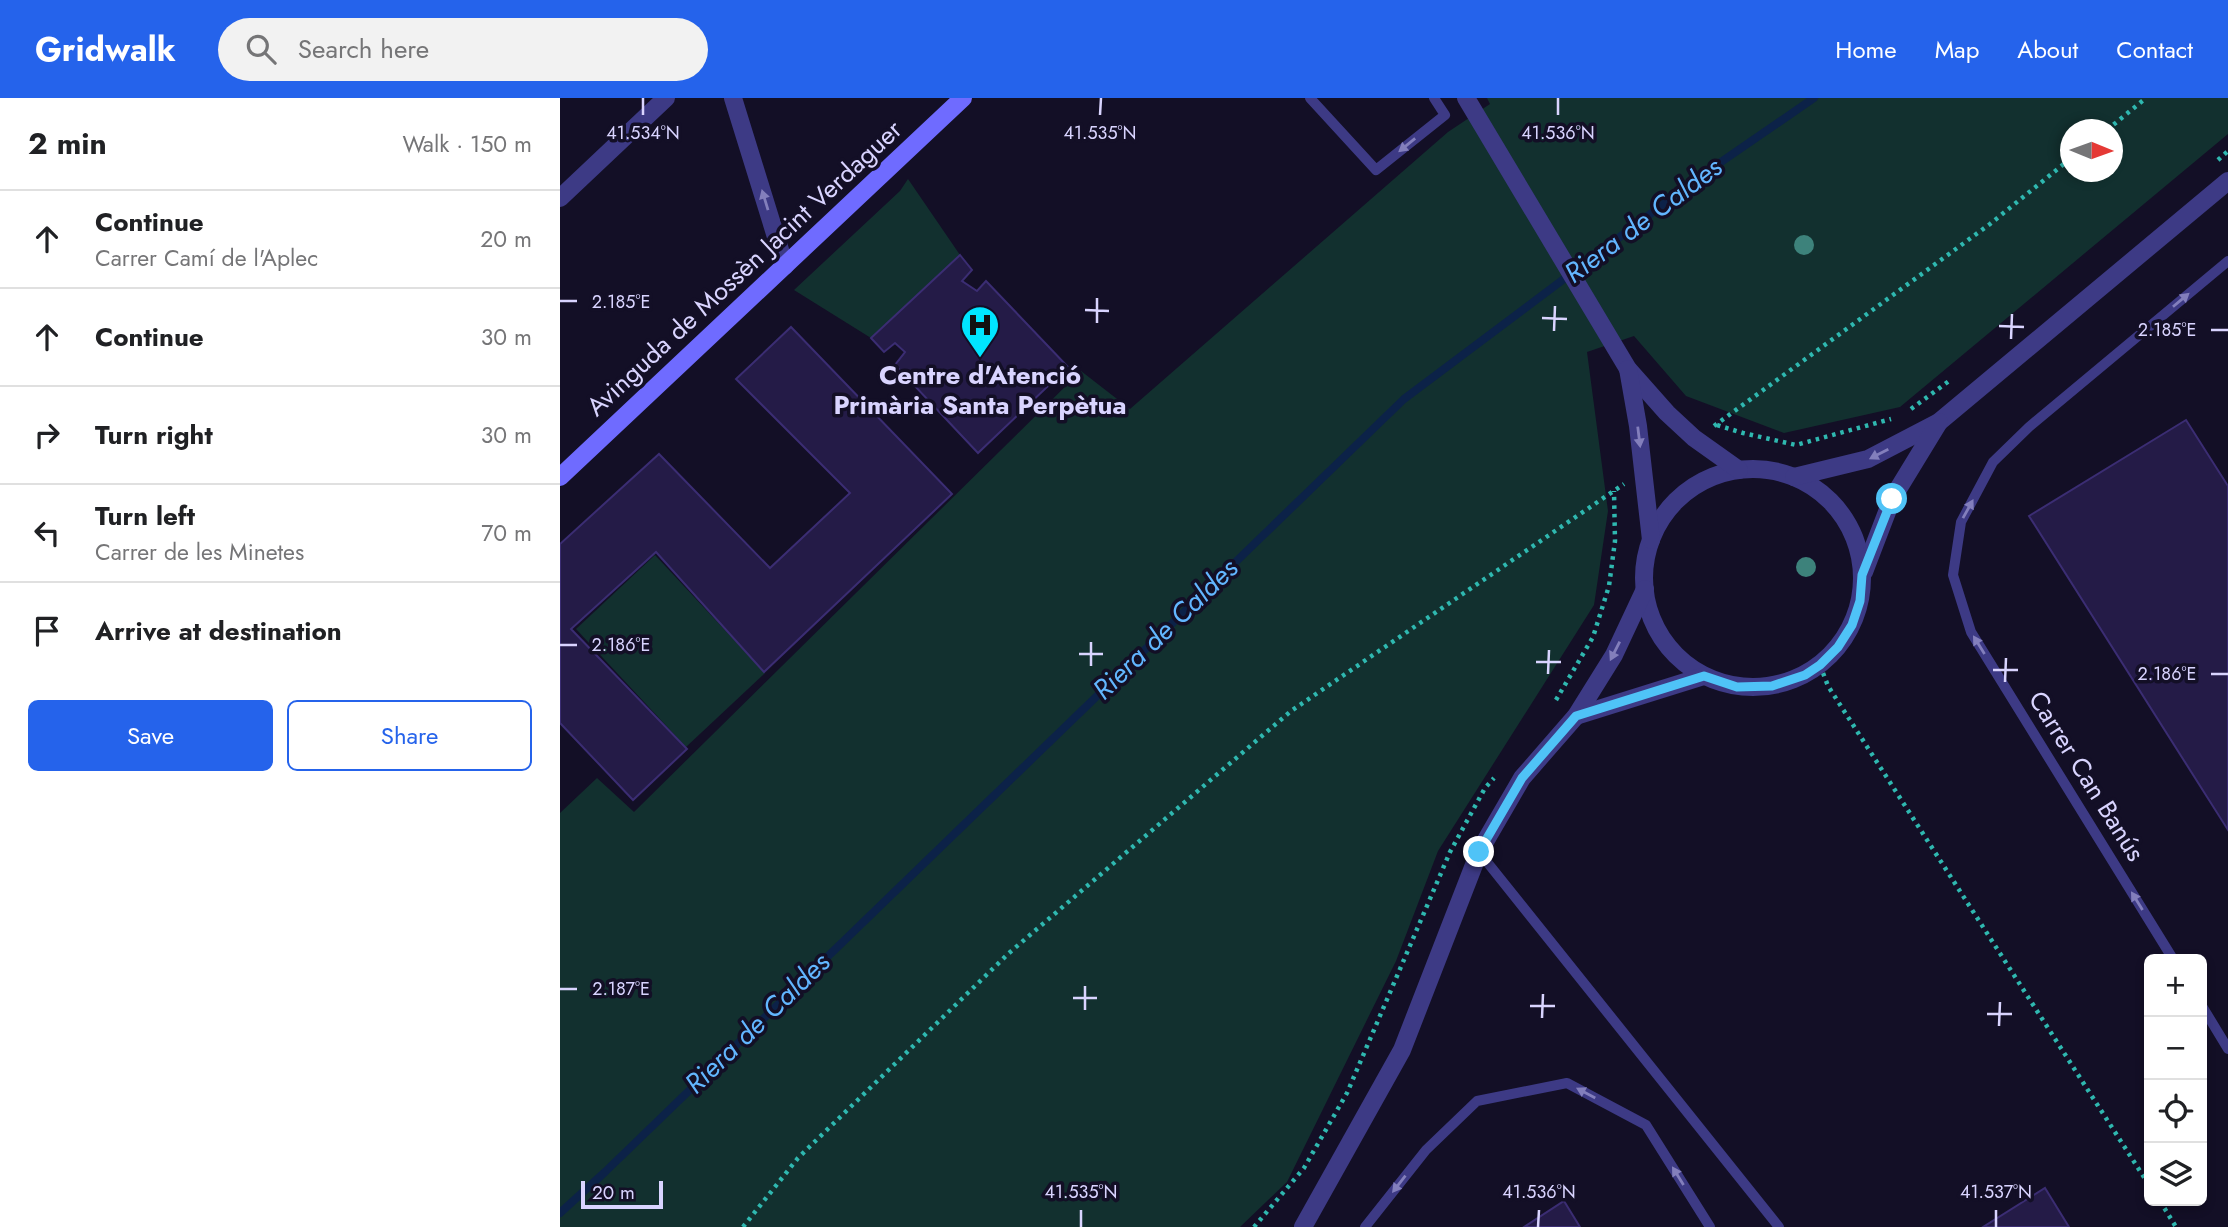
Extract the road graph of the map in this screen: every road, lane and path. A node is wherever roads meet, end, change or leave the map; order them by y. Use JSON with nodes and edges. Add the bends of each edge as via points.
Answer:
{"nodes":[{"id":1,"x":666,"y":98,"type":"edge"},
{"id":2,"x":733,"y":98,"type":"edge"},
{"id":3,"x":963,"y":98,"type":"edge"},
{"id":4,"x":1310,"y":98,"type":"edge"},
{"id":5,"x":1434,"y":98,"type":"edge"},
{"id":6,"x":1466,"y":98,"type":"edge"},
{"id":7,"x":2146,"y":98,"type":"edge"},
{"id":8,"x":2120,"y":119,"type":"edge"},
{"id":9,"x":2228,"y":151,"type":"edge"},
{"id":10,"x":2217,"y":160,"type":"dead end"},
{"id":11,"x":2060,"y":167,"type":"edge"},
{"id":12,"x":2228,"y":181,"type":"edge"},
{"id":13,"x":562,"y":195,"type":"edge"},
{"id":14,"x":2228,"y":261,"type":"edge"},
{"id":15,"x":785,"y":266,"type":"junction"},
{"id":16,"x":1628,"y":369,"type":"junction"},
{"id":17,"x":1952,"y":379,"type":"dead end"},
{"id":18,"x":1939,"y":422,"type":"junction"},
{"id":19,"x":1716,"y":425,"type":"junction"},
{"id":20,"x":1694,"y":438,"type":"junction"},
{"id":21,"x":1739,"y":470,"type":"junction"},
{"id":22,"x":1643,"y":472,"type":"junction"},
{"id":23,"x":560,"y":477,"type":"edge"},
{"id":24,"x":1794,"y":477,"type":"junction"},
{"id":25,"x":1651,"y":540,"type":"junction"},
{"id":26,"x":1862,"y":575,"type":"junction"},
{"id":27,"x":1645,"y":589,"type":"junction"},
{"id":28,"x":1820,"y":665,"type":"junction"},
{"id":29,"x":1704,"y":676,"type":"junction"},
{"id":30,"x":1576,"y":716,"type":"junction"},
{"id":31,"x":1479,"y":852,"type":"junction"},
{"id":32,"x":2170,"y":954,"type":"edge"},
{"id":33,"x":2207,"y":1014,"type":"edge"},
{"id":34,"x":2228,"y":1049,"type":"edge"},
{"id":35,"x":2144,"y":1177,"type":"edge"},
{"id":36,"x":2163,"y":1206,"type":"edge"},
{"id":37,"x":743,"y":1227,"type":"edge"},
{"id":38,"x":1303,"y":1227,"type":"edge"},
{"id":39,"x":1365,"y":1227,"type":"edge"},
{"id":40,"x":1710,"y":1227,"type":"edge"},
{"id":41,"x":1779,"y":1227,"type":"edge"},
{"id":42,"x":2176,"y":1227,"type":"edge"}],
"edges":[{"from":1,"to":13,"type":"street"},
{"from":15,"to":2,"type":"street","one_way":true},
{"from":3,"to":15,"type":"main road","name":"Avinguda de Mossèn Jacint Verdaguer"},
{"from":5,"to":4,"type":"lane","one_way":true,"via":[[1445,114],[1376,170]]},
{"from":6,"to":16,"type":"street"},
{"from":7,"to":8,"type":"path"},
{"from":9,"to":10,"type":"path"},
{"from":11,"to":19,"type":"path","via":[[1990,224]]},
{"from":12,"to":18,"type":"street"},
{"from":32,"to":14,"type":"lane","name":"Carrer Can Banús","one_way":true,"via":[[1971,632],[1953,575],[1961,522],[1993,462]]},
{"from":15,"to":23,"type":"main road","name":"Avinguda de Mossèn Jacint Verdaguer"},
{"from":16,"to":20,"type":"street"},
{"from":16,"to":22,"type":"street","one_way":true},
{"from":17,"to":19,"type":"path","via":[[1901,416],[1796,445]]},
{"from":18,"to":24,"type":"street","one_way":true,"via":[[1868,459]]},
{"from":18,"to":26,"type":"street","via":[[1892,499]]},
{"from":19,"to":20,"type":"path"},
{"from":20,"to":21,"type":"street"},
{"from":21,"to":24,"type":"street","via":[[1767,470]]},
{"from":21,"to":25,"type":"street","via":[[1720,474],[1686,493],[1665,514]]},
{"from":22,"to":25,"type":"street"},
{"from":22,"to":37,"type":"path","via":[[1291,711],[1009,953],[798,1158]]},
{"from":24,"to":26,"type":"street","via":[[1816,489],[1849,526],[1859,550]]},
{"from":25,"to":27,"type":"street"},
{"from":26,"to":28,"type":"street","via":[[1852,625]]},
{"from":27,"to":29,"type":"street","via":[[1663,640]]},
{"from":27,"to":30,"type":"street","one_way":true,"via":[[1614,655]]},
{"from":28,"to":29,"type":"street","via":[[1772,686],[1737,687]]},
{"from":28,"to":35,"type":"path","via":[[1828,686]]},
{"from":29,"to":30,"type":"street"},
{"from":30,"to":31,"type":"street","via":[[1522,778]]},
{"from":31,"to":38,"type":"street","via":[[1402,1050]]},
{"from":31,"to":41,"type":"lane"},
{"from":33,"to":34,"type":"lane"},
{"from":36,"to":42,"type":"path"},
{"from":40,"to":39,"type":"lane","one_way":true,"via":[[1646,1125],[1567,1083],[1477,1101],[1426,1150]]}]}
